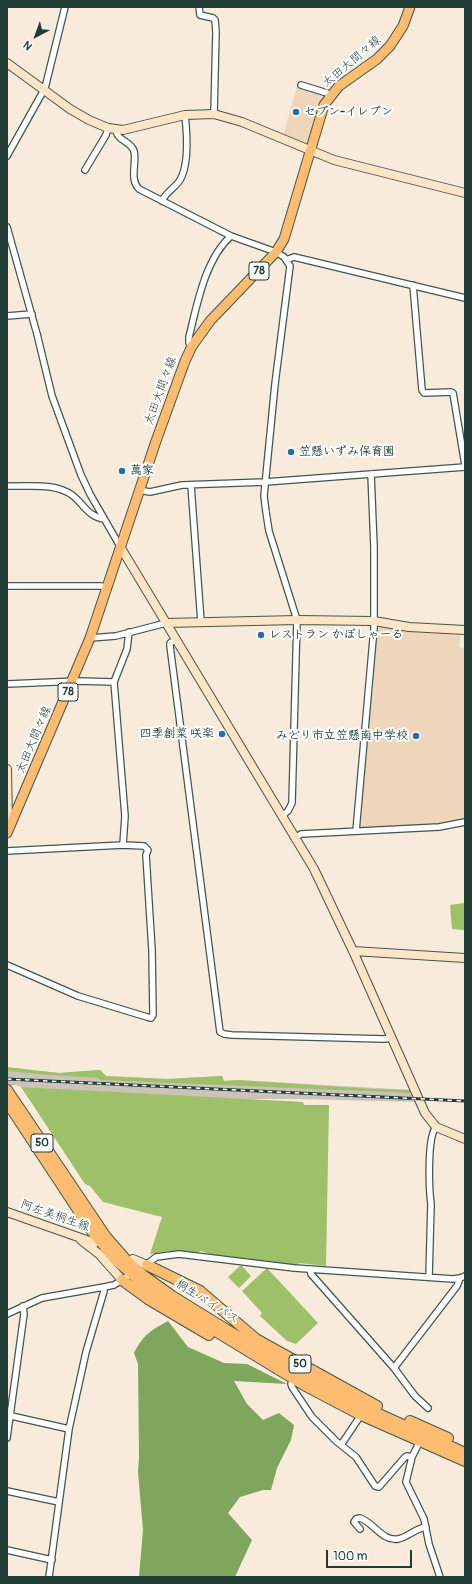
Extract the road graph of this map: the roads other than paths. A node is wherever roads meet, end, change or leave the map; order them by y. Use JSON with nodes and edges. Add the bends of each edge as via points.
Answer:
{"nodes":[{"id":1,"x":65,"y":7,"type":"edge"},
{"id":2,"x":198,"y":7,"type":"edge"},
{"id":3,"x":410,"y":7,"type":"edge"},
{"id":4,"x":7,"y":63,"type":"edge"},
{"id":5,"x":301,"y":85,"type":"dead end"},
{"id":6,"x":44,"y":91,"type":"junction"},
{"id":7,"x":330,"y":95,"type":"junction"},
{"id":8,"x":214,"y":114,"type":"junction"},
{"id":9,"x":185,"y":115,"type":"junction"},
{"id":10,"x":112,"y":129,"type":"junction"},
{"id":11,"x":310,"y":151,"type":"junction"},
{"id":12,"x":7,"y":156,"type":"edge"},
{"id":13,"x":85,"y":170,"type":"dead end"},
{"id":14,"x":465,"y":193,"type":"edge"},
{"id":15,"x":162,"y":201,"type":"junction"},
{"id":16,"x":7,"y":227,"type":"edge"},
{"id":17,"x":231,"y":236,"type":"junction"},
{"id":18,"x":276,"y":252,"type":"junction"},
{"id":19,"x":286,"y":260,"type":"junction"},
{"id":20,"x":413,"y":285,"type":"junction"},
{"id":21,"x":465,"y":298,"type":"edge"},
{"id":22,"x":32,"y":314,"type":"junction"},
{"id":23,"x":7,"y":316,"type":"edge"},
{"id":24,"x":192,"y":346,"type":"junction"},
{"id":25,"x":465,"y":466,"type":"edge"},
{"id":26,"x":371,"y":474,"type":"junction"},
{"id":27,"x":265,"y":482,"type":"junction"},
{"id":28,"x":191,"y":485,"type":"junction"},
{"id":29,"x":7,"y":486,"type":"edge"},
{"id":30,"x":139,"y":490,"type":"junction"},
{"id":31,"x":104,"y":519,"type":"junction"},
{"id":32,"x":121,"y":548,"type":"junction"},
{"id":33,"x":7,"y":586,"type":"edge"},
{"id":34,"x":108,"y":588,"type":"junction"},
{"id":35,"x":297,"y":620,"type":"junction"},
{"id":36,"x":374,"y":621,"type":"junction"},
{"id":37,"x":201,"y":622,"type":"junction"},
{"id":38,"x":166,"y":623,"type":"junction"},
{"id":39,"x":465,"y":630,"type":"edge"},
{"id":40,"x":129,"y":632,"type":"junction"},
{"id":41,"x":90,"y":638,"type":"junction"},
{"id":42,"x":176,"y":639,"type":"junction"},
{"id":43,"x":72,"y":682,"type":"junction"},
{"id":44,"x":114,"y":682,"type":"junction"},
{"id":45,"x":7,"y":684,"type":"edge"},
{"id":46,"x":7,"y":769,"type":"edge"},
{"id":47,"x":282,"y":816,"type":"junction"},
{"id":48,"x":465,"y":822,"type":"edge"},
{"id":49,"x":9,"y":829,"type":"edge"},
{"id":50,"x":356,"y":831,"type":"junction"},
{"id":51,"x":296,"y":837,"type":"junction"},
{"id":52,"x":123,"y":845,"type":"junction"},
{"id":53,"x":7,"y":851,"type":"edge"},
{"id":54,"x":353,"y":951,"type":"junction"},
{"id":55,"x":465,"y":958,"type":"edge"},
{"id":56,"x":7,"y":965,"type":"edge"},
{"id":57,"x":391,"y":1038,"type":"junction"},
{"id":58,"x":7,"y":1090,"type":"edge"},
{"id":59,"x":7,"y":1102,"type":"edge"},
{"id":60,"x":436,"y":1127,"type":"junction"},
{"id":61,"x":465,"y":1139,"type":"edge"},
{"id":62,"x":7,"y":1212,"type":"edge"},
{"id":63,"x":76,"y":1236,"type":"junction"},
{"id":64,"x":95,"y":1242,"type":"dead end"},
{"id":65,"x":134,"y":1259,"type":"dead end"},
{"id":66,"x":145,"y":1266,"type":"junction"},
{"id":67,"x":310,"y":1269,"type":"junction"},
{"id":68,"x":429,"y":1277,"type":"junction"},
{"id":69,"x":462,"y":1277,"type":"edge"},
{"id":70,"x":124,"y":1278,"type":"junction"},
{"id":71,"x":104,"y":1287,"type":"junction"},
{"id":72,"x":23,"y":1306,"type":"junction"},
{"id":73,"x":7,"y":1314,"type":"edge"},
{"id":74,"x":394,"y":1368,"type":"junction"},
{"id":75,"x":276,"y":1370,"type":"junction"},
{"id":76,"x":293,"y":1379,"type":"junction"},
{"id":77,"x":428,"y":1408,"type":"dead end"},
{"id":78,"x":8,"y":1415,"type":"edge"},
{"id":79,"x":362,"y":1415,"type":"junction"},
{"id":80,"x":68,"y":1429,"type":"junction"},
{"id":81,"x":7,"y":1438,"type":"edge"},
{"id":82,"x":420,"y":1441,"type":"junction"},
{"id":83,"x":341,"y":1445,"type":"junction"},
{"id":84,"x":465,"y":1446,"type":"edge"},
{"id":85,"x":465,"y":1453,"type":"edge"},
{"id":86,"x":412,"y":1457,"type":"junction"},
{"id":87,"x":465,"y":1462,"type":"edge"},
{"id":88,"x":7,"y":1491,"type":"edge"},
{"id":89,"x":59,"y":1502,"type":"junction"},
{"id":90,"x":426,"y":1527,"type":"junction"},
{"id":91,"x":360,"y":1529,"type":"dead end"},
{"id":92,"x":7,"y":1550,"type":"edge"},
{"id":93,"x":52,"y":1560,"type":"junction"},
{"id":94,"x":49,"y":1577,"type":"edge"},
{"id":95,"x":440,"y":1577,"type":"edge"}],
"edges":[{"from":1,"to":6,"type":"street"},
{"from":2,"to":8,"type":"street","via":[[200,15],[215,20]]},
{"from":3,"to":7,"type":"main road","name":"太田大間々線","number":"78","via":[[403,26],[390,46]]},
{"from":4,"to":6,"type":"street"},
{"from":5,"to":7,"type":"street"},
{"from":6,"to":10,"type":"street","via":[[84,117]]},
{"from":6,"to":12,"type":"street"},
{"from":7,"to":11,"type":"main road","name":"太田大間々線","number":"78","via":[[324,105]]},
{"from":8,"to":9,"type":"street"},
{"from":8,"to":11,"type":"street","via":[[242,122]]},
{"from":9,"to":10,"type":"street","via":[[132,128]]},
{"from":9,"to":15,"type":"street","via":[[184,170],[179,181]]},
{"from":10,"to":13,"type":"street"},
{"from":10,"to":15,"type":"street","via":[[134,151],[136,187]]},
{"from":11,"to":14,"type":"street","via":[[343,163]]},
{"from":11,"to":18,"type":"main road","name":"太田大間々線","number":"78","via":[[284,239]]},
{"from":15,"to":17,"type":"street"},
{"from":16,"to":22,"type":"street"},
{"from":17,"to":18,"type":"street"},
{"from":17,"to":24,"type":"street","via":[[215,255],[202,288],[189,337]]},
{"from":18,"to":19,"type":"street"},
{"from":18,"to":24,"type":"main road","name":"太田大間々線","number":"78","via":[[210,321]]},
{"from":19,"to":20,"type":"street","via":[[294,257]]},
{"from":19,"to":27,"type":"street","via":[[290,266]]},
{"from":20,"to":21,"type":"street"},
{"from":20,"to":25,"type":"street","via":[[422,390],[424,393],[453,393]]},
{"from":22,"to":23,"type":"street"},
{"from":22,"to":31,"type":"street","via":[[52,396],[81,476]]},
{"from":24,"to":30,"type":"main road","name":"太田大間々線","number":"78"},
{"from":25,"to":26,"type":"street"},
{"from":26,"to":27,"type":"street"},
{"from":26,"to":36,"type":"street"},
{"from":27,"to":28,"type":"street"},
{"from":27,"to":35,"type":"street","via":[[268,526]]},
{"from":28,"to":30,"type":"street","via":[[154,492]]},
{"from":28,"to":37,"type":"street"},
{"from":29,"to":31,"type":"street","via":[[54,487],[72,495],[88,512]]},
{"from":30,"to":32,"type":"main road","name":"太田大間々線","number":"78"},
{"from":31,"to":32,"type":"street"},
{"from":32,"to":34,"type":"main road","name":"太田大間々線","number":"78"},
{"from":32,"to":38,"type":"street"},
{"from":33,"to":34,"type":"street"},
{"from":34,"to":41,"type":"main road","name":"太田大間々線","number":"78"},
{"from":35,"to":36,"type":"street"},
{"from":35,"to":37,"type":"street"},
{"from":35,"to":47,"type":"street","via":[[292,803],[288,812]]},
{"from":36,"to":39,"type":"street","via":[[409,627]]},
{"from":36,"to":50,"type":"street"},
{"from":37,"to":38,"type":"street"},
{"from":38,"to":40,"type":"street"},
{"from":38,"to":42,"type":"street"},
{"from":40,"to":41,"type":"street"},
{"from":40,"to":44,"type":"street","via":[[127,649]]},
{"from":41,"to":43,"type":"main road","name":"太田大間々線","number":"78"},
{"from":42,"to":47,"type":"street"},
{"from":42,"to":57,"type":"street","via":[[170,646],[220,1032],[232,1035]]},
{"from":43,"to":44,"type":"street"},
{"from":43,"to":45,"type":"street"},
{"from":43,"to":49,"type":"main road","name":"太田大間々線","number":"78"},
{"from":44,"to":52,"type":"street","via":[[125,816]]},
{"from":46,"to":49,"type":"street"},
{"from":47,"to":51,"type":"street"},
{"from":48,"to":50,"type":"street","via":[[440,827]]},
{"from":50,"to":51,"type":"street","via":[[301,834]]},
{"from":51,"to":54,"type":"street"},
{"from":52,"to":53,"type":"street"},
{"from":52,"to":56,"type":"street","via":[[142,845],[148,850],[146,855],[152,950],[151,1018],[78,996]]},
{"from":54,"to":55,"type":"street"},
{"from":54,"to":57,"type":"street"},
{"from":57,"to":60,"type":"street","via":[[425,1113]]},
{"from":58,"to":85,"type":"highway","name":"桐生バイパス","number":"50","via":[[106,1238],[127,1261],[155,1284],[297,1373],[346,1399]]},
{"from":59,"to":75,"type":"highway","name":"桐生バイパス","number":"50","via":[[92,1231],[121,1266],[156,1295]]},
{"from":60,"to":61,"type":"street"},
{"from":60,"to":68,"type":"street","via":[[431,1141]]},
{"from":62,"to":63,"type":"street","name":"阿左美桐生線"},
{"from":63,"to":64,"type":"street","name":"阿左美桐生線"},
{"from":63,"to":70,"type":"street"},
{"from":65,"to":66,"type":"street"},
{"from":66,"to":67,"type":"street","via":[[156,1257],[180,1254]]},
{"from":66,"to":84,"type":"highway","number":"50","via":[[189,1284],[249,1334],[270,1348],[363,1399]]},
{"from":67,"to":68,"type":"street"},
{"from":67,"to":74,"type":"street","via":[[310,1274]]},
{"from":68,"to":69,"type":"street"},
{"from":69,"to":74,"type":"street"},
{"from":70,"to":71,"type":"street","via":[[114,1285]]},
{"from":70,"to":75,"type":"highway","via":[[139,1294],[171,1314]]},
{"from":71,"to":72,"type":"street","via":[[42,1298]]},
{"from":71,"to":80,"type":"street"},
{"from":72,"to":73,"type":"street"},
{"from":72,"to":78,"type":"street","via":[[24,1314]]},
{"from":74,"to":77,"type":"street","via":[[415,1396]]},
{"from":75,"to":76,"type":"highway","name":"桐生バイパス","number":"50"},
{"from":76,"to":79,"type":"highway","name":"桐生バイパス","number":"50"},
{"from":76,"to":83,"type":"street","via":[[292,1388],[312,1417]]},
{"from":78,"to":80,"type":"street"},
{"from":78,"to":81,"type":"street"},
{"from":79,"to":82,"type":"highway","name":"桐生バイパス","number":"50"},
{"from":79,"to":83,"type":"street"},
{"from":80,"to":89,"type":"street"},
{"from":82,"to":86,"type":"street"},
{"from":82,"to":87,"type":"highway","name":"桐生バイパス","number":"50"},
{"from":83,"to":86,"type":"street","via":[[356,1457],[377,1486],[381,1485],[407,1456]]},
{"from":86,"to":90,"type":"street","via":[[406,1482]]},
{"from":88,"to":89,"type":"street"},
{"from":89,"to":93,"type":"street"},
{"from":90,"to":91,"type":"street","via":[[398,1539],[389,1538],[360,1518],[354,1522]]},
{"from":90,"to":95,"type":"street"},
{"from":92,"to":93,"type":"street"},
{"from":93,"to":94,"type":"street"}]}
